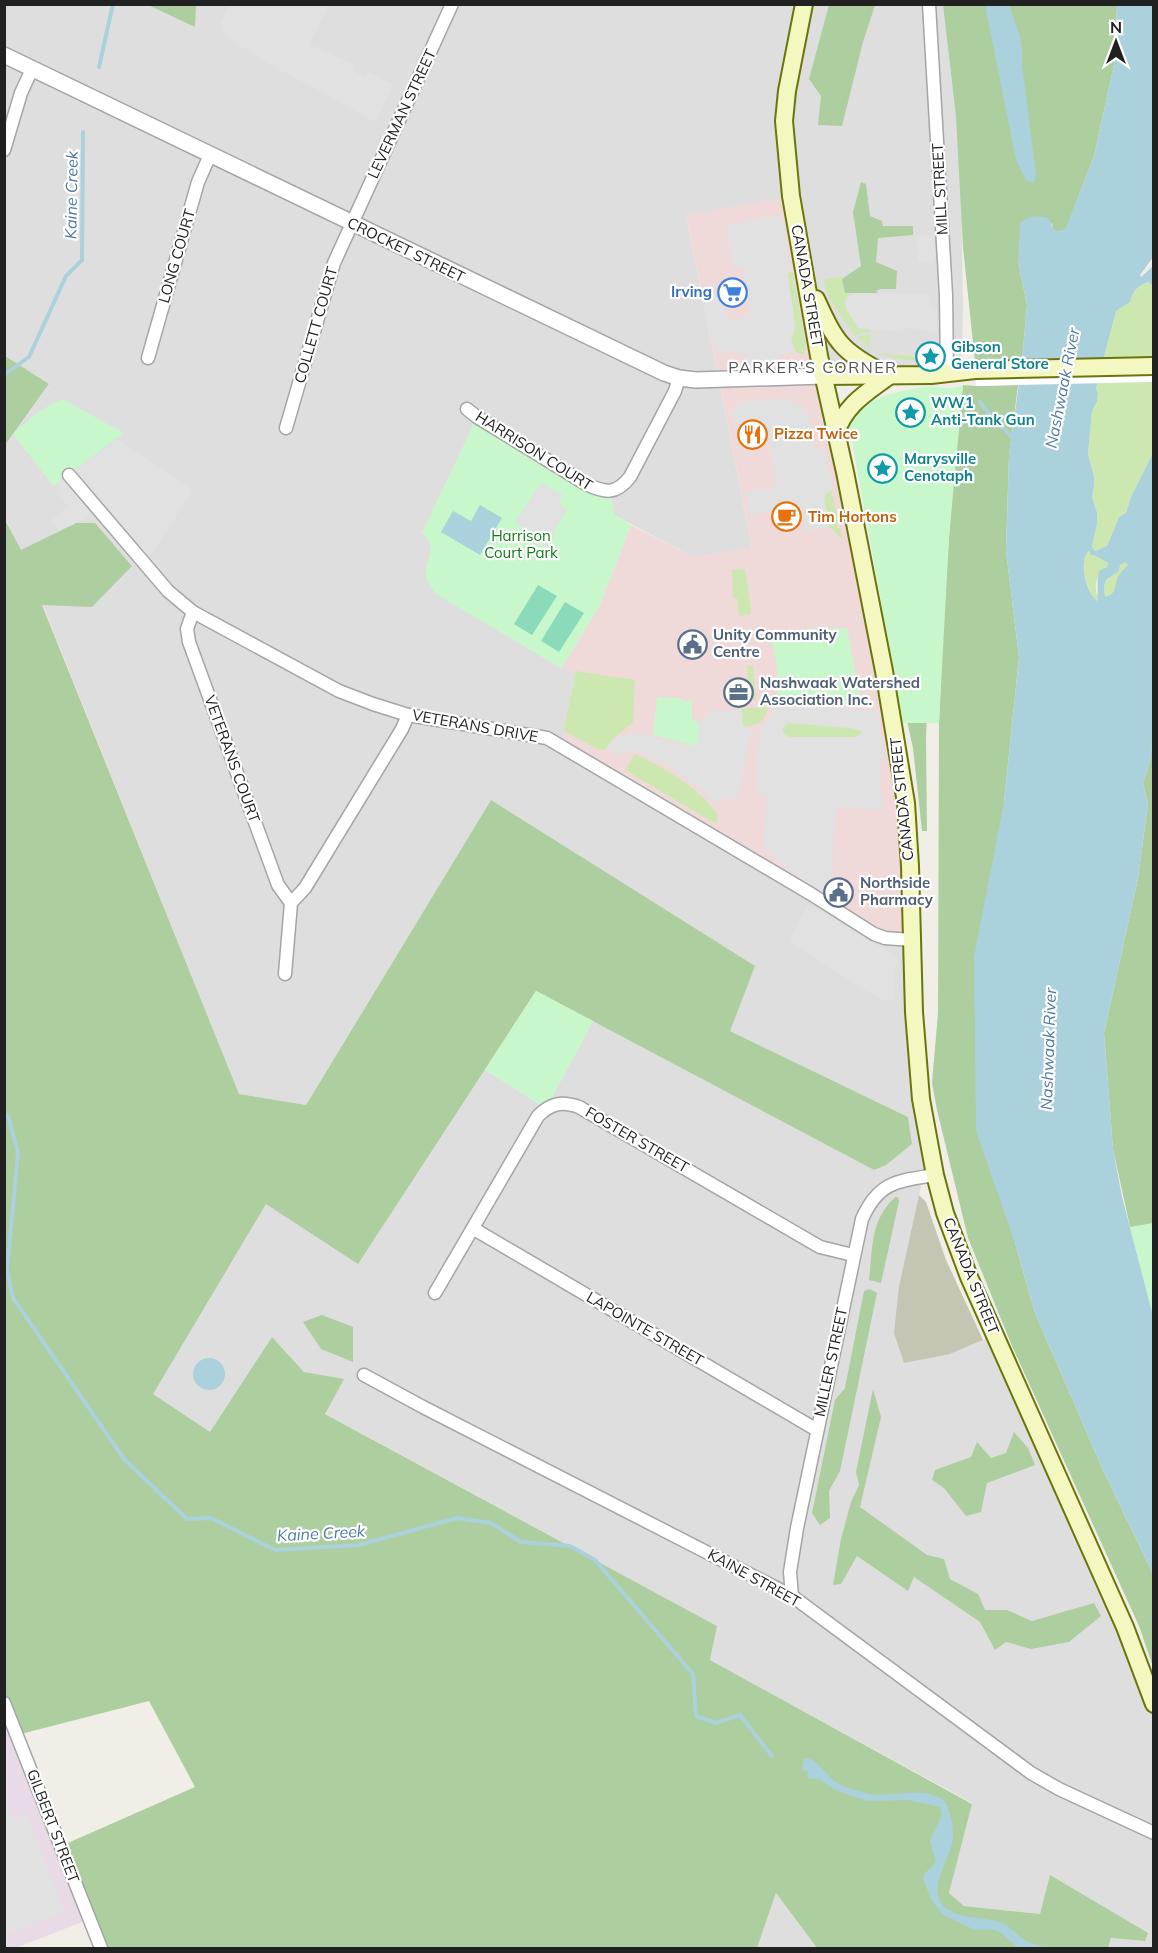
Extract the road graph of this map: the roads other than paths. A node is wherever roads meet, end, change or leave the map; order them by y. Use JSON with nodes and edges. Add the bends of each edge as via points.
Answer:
{"nodes":[{"id":1,"x":453,"y":4,"type":"edge"},
{"id":2,"x":804,"y":4,"type":"edge"},
{"id":3,"x":929,"y":4,"type":"edge"},
{"id":4,"x":4,"y":55,"type":"edge"},
{"id":5,"x":32,"y":69,"type":"junction"},
{"id":6,"x":4,"y":150,"type":"edge"},
{"id":7,"x":210,"y":155,"type":"junction"},
{"id":8,"x":351,"y":223,"type":"junction"},
{"id":9,"x":806,"y":276,"type":"junction"},
{"id":10,"x":148,"y":358,"type":"dead end"},
{"id":11,"x":1154,"y":366,"type":"edge"},
{"id":12,"x":947,"y":373,"type":"junction"},
{"id":13,"x":823,"y":376,"type":"junction"},
{"id":14,"x":889,"y":376,"type":"junction"},
{"id":15,"x":679,"y":378,"type":"junction"},
{"id":16,"x":467,"y":409,"type":"dead end"},
{"id":17,"x":286,"y":428,"type":"dead end"},
{"id":18,"x":836,"y":433,"type":"junction"},
{"id":19,"x":69,"y":475,"type":"dead end"},
{"id":20,"x":194,"y":612,"type":"junction"},
{"id":21,"x":408,"y":715,"type":"junction"},
{"id":22,"x":291,"y":903,"type":"junction"},
{"id":23,"x":912,"y":940,"type":"junction"},
{"id":24,"x":285,"y":974,"type":"dead end"},
{"id":25,"x":935,"y":1175,"type":"junction"},
{"id":26,"x":474,"y":1229,"type":"junction"},
{"id":27,"x":853,"y":1255,"type":"junction"},
{"id":28,"x":435,"y":1293,"type":"dead end"},
{"id":29,"x":364,"y":1375,"type":"dead end"},
{"id":30,"x":817,"y":1430,"type":"junction"},
{"id":31,"x":792,"y":1596,"type":"junction"},
{"id":32,"x":4,"y":1703,"type":"edge"},
{"id":33,"x":1154,"y":1704,"type":"edge"},
{"id":34,"x":1154,"y":1833,"type":"edge"},
{"id":35,"x":101,"y":1948,"type":"edge"}],
"edges":[{"from":1,"to":8,"type":"street","name":"LEVERMAN STREET"},
{"from":2,"to":9,"type":"main road","name":"CANADA STREET","via":[[784,121],[791,196]]},
{"from":3,"to":12,"type":"street","name":"MILL STREET"},
{"from":4,"to":5,"type":"street","name":"CROCKET STREET"},
{"from":5,"to":6,"type":"street"},
{"from":5,"to":7,"type":"street","name":"CROCKET STREET"},
{"from":7,"to":8,"type":"street","name":"CROCKET STREET"},
{"from":7,"to":10,"type":"street","name":"LONG COURT","via":[[198,182]]},
{"from":8,"to":15,"type":"street","name":"CROCKET STREET"},
{"from":8,"to":17,"type":"street","name":"COLLETT COURT","via":[[334,263]]},
{"from":9,"to":13,"type":"main road","name":"CANADA STREET"},
{"from":9,"to":14,"type":"main road","via":[[834,336],[858,360]]},
{"from":11,"to":12,"type":"main road"},
{"from":12,"to":14,"type":"main road"},
{"from":13,"to":14,"type":"main road"},
{"from":13,"to":15,"type":"street","name":"CROCKET STREET"},
{"from":13,"to":18,"type":"main road","name":"CANADA STREET"},
{"from":14,"to":18,"type":"main road","via":[[853,402]]},
{"from":15,"to":16,"type":"street","name":"HARRISON COURT","via":[[630,477],[610,490],[586,484]]},
{"from":18,"to":23,"type":"main road","name":"CANADA STREET","via":[[906,803]]},
{"from":19,"to":20,"type":"street","name":"VETERANS DRIVE","via":[[168,591]]},
{"from":20,"to":21,"type":"street","name":"VETERANS DRIVE","via":[[339,691]]},
{"from":20,"to":22,"type":"street","name":"VETERANS COURT","via":[[187,629],[189,642],[278,885]]},
{"from":21,"to":22,"type":"street","via":[[305,888]]},
{"from":21,"to":23,"type":"street","name":"VETERANS DRIVE","via":[[547,738],[874,934]]},
{"from":22,"to":24,"type":"street"},
{"from":23,"to":25,"type":"main road","name":"CANADA STREET","via":[[918,1075]]},
{"from":25,"to":27,"type":"street","name":"MILLER STREET","via":[[898,1182],[874,1197],[862,1219]]},
{"from":25,"to":33,"type":"main road","name":"CANADA STREET","via":[[969,1277],[1125,1628]]},
{"from":26,"to":27,"type":"street","name":"FOSTER STREET","via":[[538,1116],[556,1103],[568,1103],[820,1246]]},
{"from":26,"to":28,"type":"street","name":"FOSTER STREET"},
{"from":26,"to":30,"type":"street","name":"LAPOINTE STREET"},
{"from":27,"to":30,"type":"street","name":"MILLER STREET"},
{"from":29,"to":31,"type":"street","name":"KAINE STREET"},
{"from":30,"to":31,"type":"street","name":"MILLER STREET","via":[[793,1551]]},
{"from":31,"to":34,"type":"street","name":"KAINE STREET","via":[[1037,1777]]},
{"from":32,"to":35,"type":"street","name":"GILBERT STREET"}]}
